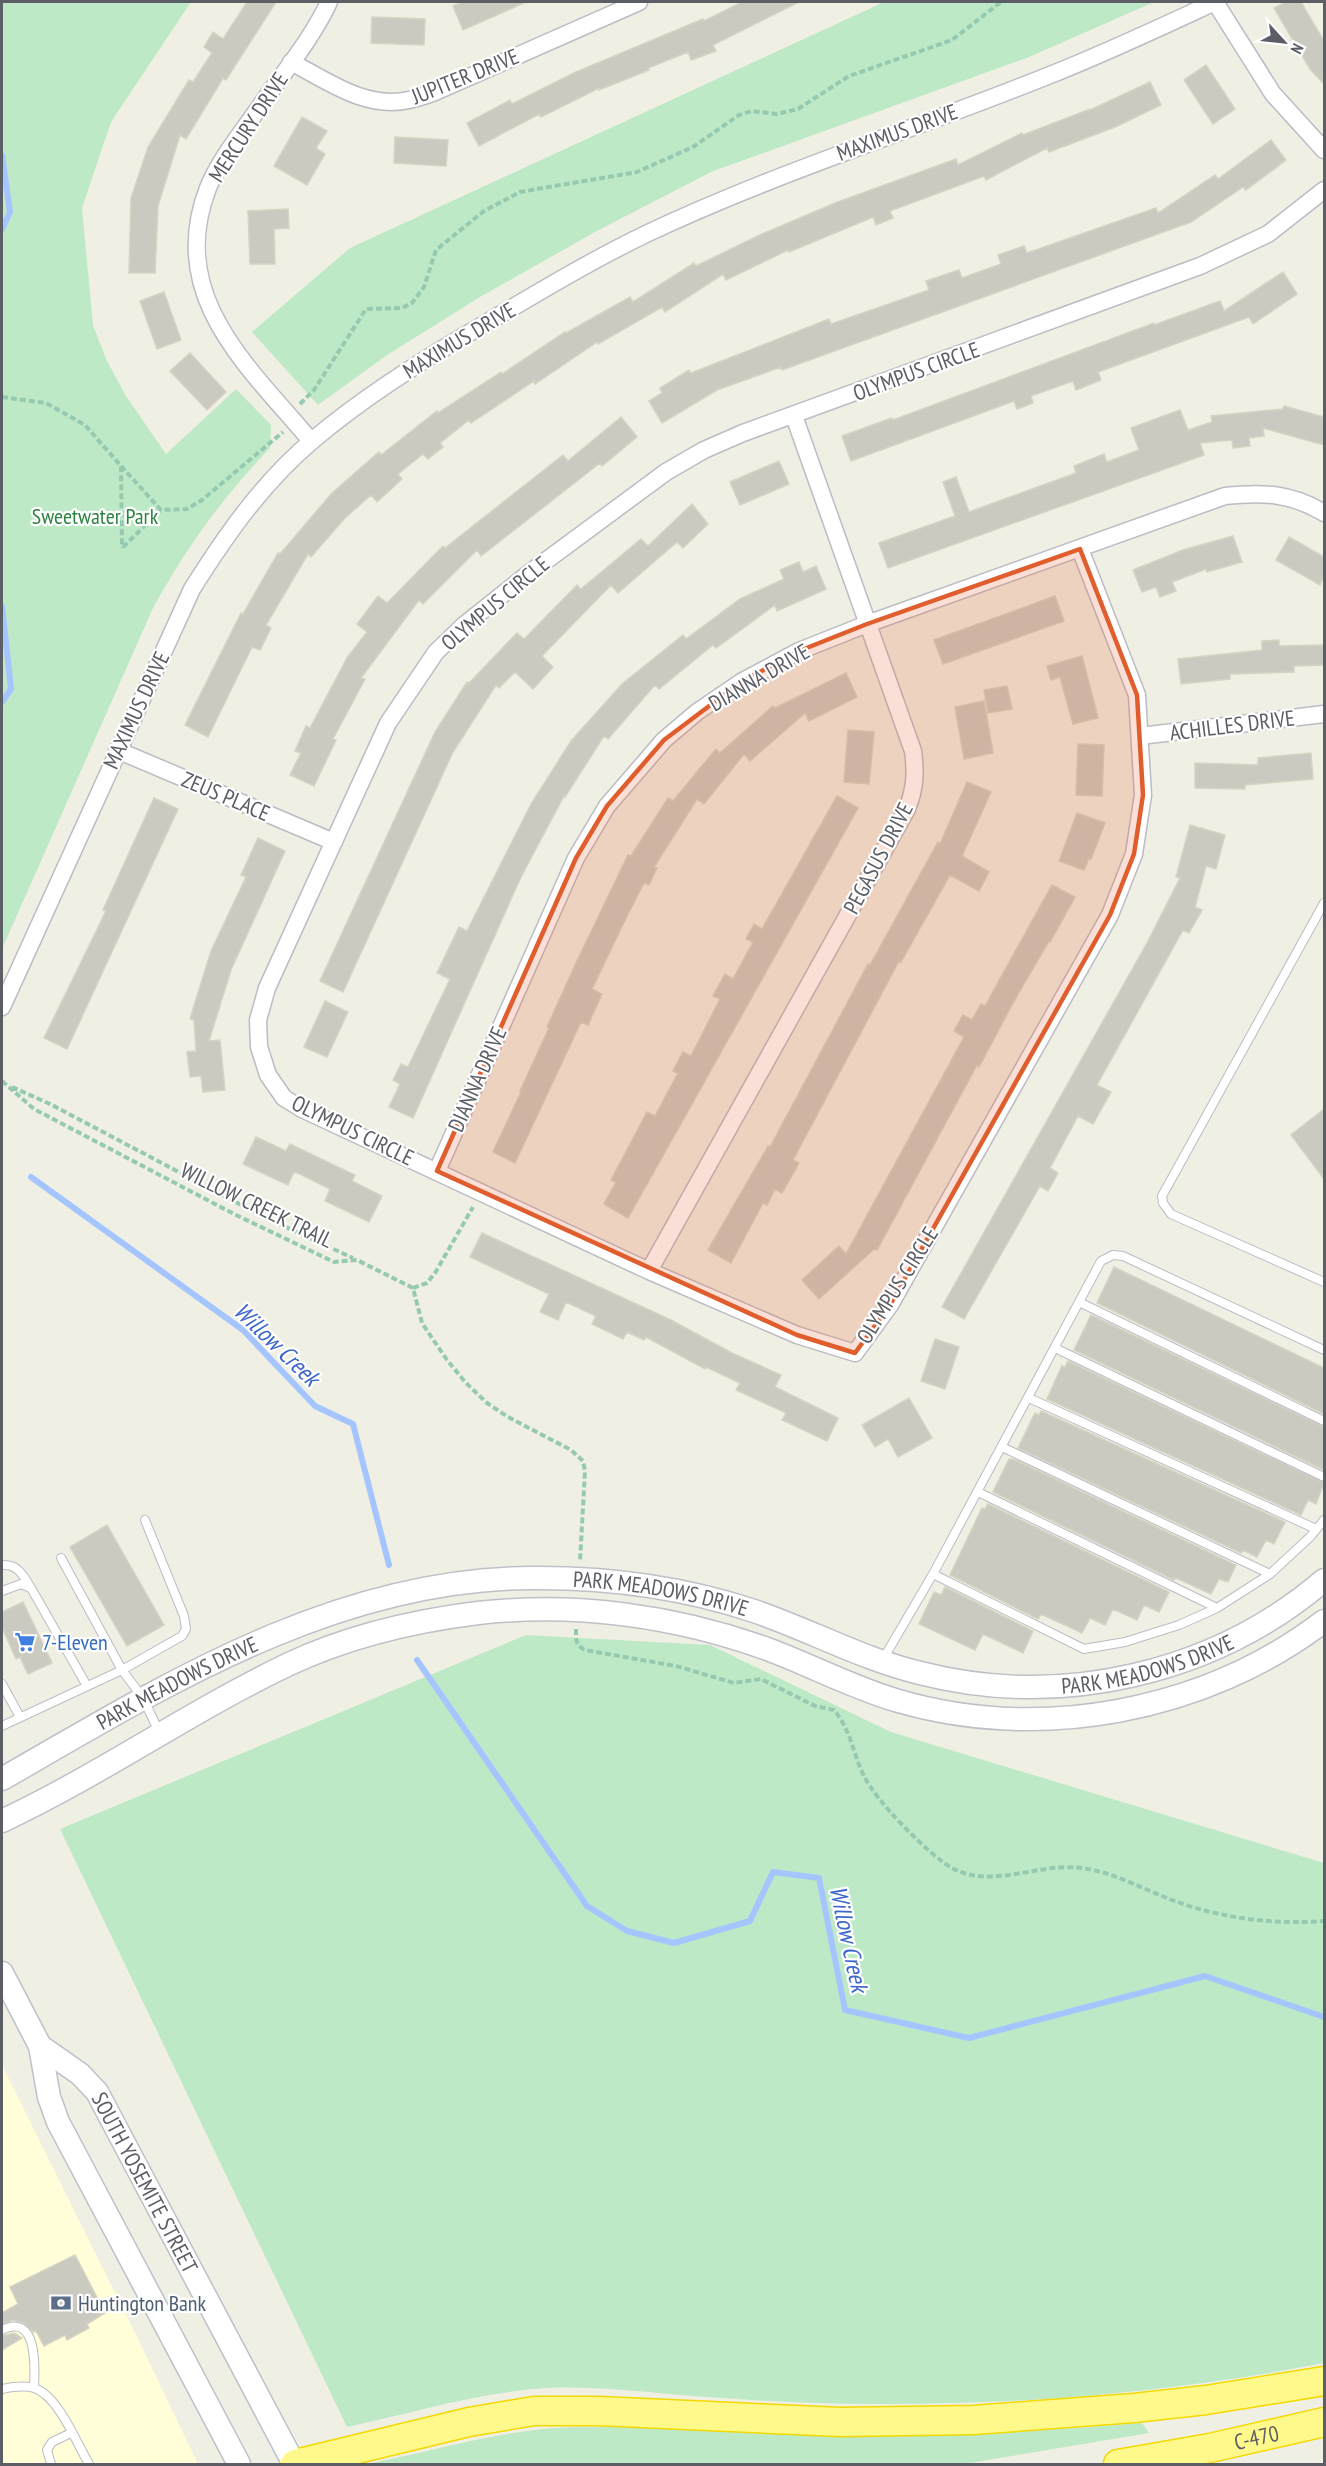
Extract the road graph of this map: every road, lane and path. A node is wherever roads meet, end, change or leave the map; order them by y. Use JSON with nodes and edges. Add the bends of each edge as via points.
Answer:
{"nodes":[{"id":1,"x":329,"y":2,"type":"edge"},
{"id":2,"x":639,"y":2,"type":"edge"},
{"id":3,"x":1001,"y":2,"type":"edge"},
{"id":4,"x":1215,"y":2,"type":"edge"},
{"id":5,"x":291,"y":62,"type":"junction"},
{"id":6,"x":1324,"y":150,"type":"edge"},
{"id":7,"x":1324,"y":190,"type":"edge"},
{"id":8,"x":2,"y":397,"type":"edge"},
{"id":9,"x":289,"y":414,"type":"junction"},
{"id":10,"x":794,"y":416,"type":"junction"},
{"id":11,"x":311,"y":441,"type":"junction"},
{"id":12,"x":121,"y":466,"type":"junction"},
{"id":13,"x":161,"y":510,"type":"junction"},
{"id":14,"x":1324,"y":513,"type":"edge"},
{"id":15,"x":1080,"y":549,"type":"junction"},
{"id":16,"x":867,"y":624,"type":"junction"},
{"id":17,"x":1324,"y":714,"type":"edge"},
{"id":18,"x":1140,"y":736,"type":"junction"},
{"id":19,"x":117,"y":750,"type":"junction"},
{"id":20,"x":334,"y":842,"type":"junction"},
{"id":21,"x":1324,"y":903,"type":"edge"},
{"id":22,"x":2,"y":1007,"type":"edge"},
{"id":23,"x":2,"y":1081,"type":"edge"},
{"id":24,"x":8,"y":1085,"type":"junction"},
{"id":25,"x":436,"y":1170,"type":"junction"},
{"id":26,"x":481,"y":1191,"type":"junction"},
{"id":27,"x":357,"y":1260,"type":"junction"},
{"id":28,"x":649,"y":1271,"type":"junction"},
{"id":29,"x":1324,"y":1282,"type":"edge"},
{"id":30,"x":413,"y":1288,"type":"junction"},
{"id":31,"x":1079,"y":1302,"type":"junction"},
{"id":32,"x":1055,"y":1348,"type":"junction"},
{"id":33,"x":1324,"y":1350,"type":"edge"},
{"id":34,"x":1029,"y":1398,"type":"junction"},
{"id":35,"x":1324,"y":1421,"type":"edge"},
{"id":36,"x":1002,"y":1447,"type":"junction"},
{"id":37,"x":1324,"y":1477,"type":"edge"},
{"id":38,"x":978,"y":1492,"type":"junction"},
{"id":39,"x":146,"y":1520,"type":"dead end"},
{"id":40,"x":1324,"y":1520,"type":"edge"},
{"id":41,"x":1316,"y":1530,"type":"junction"},
{"id":42,"x":61,"y":1558,"type":"dead end"},
{"id":43,"x":2,"y":1565,"type":"edge"},
{"id":44,"x":580,"y":1565,"type":"dead end"},
{"id":45,"x":933,"y":1574,"type":"junction"},
{"id":46,"x":1270,"y":1574,"type":"junction"},
{"id":47,"x":1324,"y":1580,"type":"edge"},
{"id":48,"x":31,"y":1588,"type":"junction"},
{"id":49,"x":2,"y":1591,"type":"edge"},
{"id":50,"x":1216,"y":1608,"type":"junction"},
{"id":51,"x":1324,"y":1621,"type":"edge"},
{"id":52,"x":576,"y":1640,"type":"dead end"},
{"id":53,"x":882,"y":1662,"type":"junction"},
{"id":54,"x":122,"y":1670,"type":"junction"},
{"id":55,"x":2,"y":1684,"type":"edge"},
{"id":56,"x":87,"y":1686,"type":"junction"},
{"id":57,"x":143,"y":1698,"type":"junction"},
{"id":58,"x":20,"y":1717,"type":"junction"},
{"id":59,"x":2,"y":1726,"type":"edge"},
{"id":60,"x":160,"y":1735,"type":"junction"},
{"id":61,"x":2,"y":1779,"type":"edge"},
{"id":62,"x":2,"y":1821,"type":"edge"},
{"id":63,"x":1324,"y":1921,"type":"edge"},
{"id":64,"x":2,"y":1973,"type":"edge"},
{"id":65,"x":40,"y":2046,"type":"junction"},
{"id":66,"x":2,"y":2330,"type":"edge"},
{"id":67,"x":1324,"y":2381,"type":"edge"},
{"id":68,"x":34,"y":2388,"type":"junction"},
{"id":69,"x":2,"y":2389,"type":"edge"},
{"id":70,"x":1324,"y":2422,"type":"edge"},
{"id":71,"x":71,"y":2433,"type":"junction"},
{"id":72,"x":51,"y":2464,"type":"edge"},
{"id":73,"x":88,"y":2464,"type":"edge"},
{"id":74,"x":239,"y":2464,"type":"edge"},
{"id":75,"x":295,"y":2464,"type":"edge"},
{"id":76,"x":1118,"y":2464,"type":"edge"}],
"edges":[{"from":1,"to":5,"type":"street","name":"MERCURY DRIVE"},
{"from":2,"to":5,"type":"street","name":"JUPITER DRIVE","via":[[407,101],[381,102],[356,96]]},
{"from":3,"to":9,"type":"path","via":[[952,40],[849,76],[798,109],[739,115],[693,147],[637,172],[520,192],[484,211],[436,250],[424,287],[412,303],[402,308],[366,309],[314,390]]},
{"from":4,"to":6,"type":"street","via":[[1273,94]]},
{"from":4,"to":11,"type":"street","name":"MAXIMUS DRIVE","via":[[1049,76],[829,157],[646,235],[458,339],[381,388]]},
{"from":5,"to":9,"type":"street","name":"MERCURY DRIVE","via":[[208,186],[197,223],[196,251],[206,298],[220,330]]},
{"from":7,"to":10,"type":"street","name":"OLYMPUS CIRCLE","via":[[1268,234],[1233,252]]},
{"from":8,"to":12,"type":"path","via":[[46,403],[85,425]]},
{"from":9,"to":11,"type":"street","name":"MERCURY DRIVE"},
{"from":9,"to":13,"type":"path","via":[[286,430],[202,500],[187,509]]},
{"from":10,"to":16,"type":"street","name":"PEGASUS DRIVE"},
{"from":10,"to":20,"type":"street","name":"OLYMPUS CIRCLE","via":[[723,442],[666,472],[463,626],[436,652],[388,723]]},
{"from":11,"to":19,"type":"street","name":"MAXIMUS DRIVE","via":[[229,530],[198,579]]},
{"from":12,"to":13,"type":"path"},
{"from":12,"to":13,"type":"path","via":[[122,548]]},
{"from":14,"to":15,"type":"street","name":"DIANNA DRIVE","via":[[1286,496],[1259,492],[1225,496]]},
{"from":15,"to":16,"type":"street","name":"DIANNA DRIVE"},
{"from":15,"to":18,"type":"street","name":"OLYMPUS CIRCLE","via":[[1137,695]]},
{"from":16,"to":25,"type":"street","name":"DIANNA DRIVE","via":[[799,651],[741,682],[697,712],[664,740],[607,806],[576,858]]},
{"from":16,"to":28,"type":"street","name":"PEGASUS DRIVE","via":[[913,751],[914,792]]},
{"from":17,"to":18,"type":"street","name":"ACHILLES DRIVE"},
{"from":18,"to":28,"type":"street","name":"OLYMPUS CIRCLE","via":[[1143,795],[1134,854],[1110,915],[890,1305],[855,1353],[797,1335]]},
{"from":19,"to":20,"type":"street","name":"ZEUS PLACE"},
{"from":19,"to":22,"type":"street","name":"MAXIMUS DRIVE"},
{"from":20,"to":25,"type":"street","name":"OLYMPUS CIRCLE","via":[[267,988],[258,1020],[259,1047],[268,1075],[284,1098]]},
{"from":21,"to":29,"type":"lane","via":[[1162,1196],[1171,1214]]},
{"from":23,"to":24,"type":"path","name":"WILLOW CREEK TRAIL"},
{"from":24,"to":27,"type":"path","via":[[264,1217]]},
{"from":24,"to":27,"type":"path","name":"WILLOW CREEK TRAIL","via":[[34,1108],[234,1214],[334,1262]]},
{"from":25,"to":26,"type":"street","name":"OLYMPUS CIRCLE"},
{"from":26,"to":28,"type":"street","name":"OLYMPUS CIRCLE"},
{"from":26,"to":30,"type":"path","via":[[435,1273],[426,1283]]},
{"from":27,"to":30,"type":"path","name":"WILLOW CREEK TRAIL"},
{"from":30,"to":44,"type":"path","via":[[422,1323],[466,1383],[508,1417],[571,1450],[584,1461]]},
{"from":31,"to":32,"type":"lane"},
{"from":31,"to":33,"type":"lane","via":[[1101,1261],[1113,1255],[1123,1256]]},
{"from":31,"to":35,"type":"lane"},
{"from":32,"to":34,"type":"lane"},
{"from":32,"to":37,"type":"lane"},
{"from":34,"to":36,"type":"lane"},
{"from":34,"to":41,"type":"lane"},
{"from":36,"to":38,"type":"lane"},
{"from":36,"to":46,"type":"lane"},
{"from":38,"to":45,"type":"lane"},
{"from":38,"to":50,"type":"lane"},
{"from":39,"to":54,"type":"lane","via":[[186,1629],[182,1636]]},
{"from":40,"to":41,"type":"lane"},
{"from":41,"to":46,"type":"lane"},
{"from":42,"to":54,"type":"lane"},
{"from":43,"to":48,"type":"lane","via":[[17,1568]]},
{"from":45,"to":50,"type":"lane","via":[[1084,1649],[1125,1642]]},
{"from":45,"to":53,"type":"lane"},
{"from":46,"to":50,"type":"lane"},
{"from":47,"to":53,"type":"main road","name":"PARK MEADOWS DRIVE","via":[[1271,1620],[1236,1640],[1205,1654],[1128,1677],[1090,1684],[1022,1688],[946,1680]]},
{"from":48,"to":49,"type":"lane","via":[[21,1584]]},
{"from":48,"to":56,"type":"lane"},
{"from":51,"to":60,"type":"main road","name":"PARK MEADOWS DRIVE","via":[[1267,1659],[1186,1694],[1101,1714],[1014,1718],[949,1712],[896,1700],[734,1638],[663,1619],[603,1612],[478,1613],[408,1625],[331,1648],[246,1686]]},
{"from":52,"to":63,"type":"path","via":[[585,1650],[676,1666],[734,1683],[761,1679],[815,1706],[834,1710],[849,1733],[864,1776],[877,1796],[928,1849],[969,1875],[990,1877],[1053,1867],[1081,1868],[1217,1913],[1291,1922]]},
{"from":53,"to":57,"type":"main road","name":"PARK MEADOWS DRIVE","via":[[720,1601],[655,1587],[536,1578],[466,1583],[360,1604],[280,1633]]},
{"from":54,"to":56,"type":"lane"},
{"from":54,"to":57,"type":"lane"},
{"from":55,"to":58,"type":"lane"},
{"from":56,"to":58,"type":"lane"},
{"from":57,"to":60,"type":"lane"},
{"from":57,"to":61,"type":"main road","name":"PARK MEADOWS DRIVE"},
{"from":58,"to":59,"type":"lane"},
{"from":60,"to":62,"type":"main road","name":"PARK MEADOWS DRIVE"},
{"from":64,"to":65,"type":"main road","name":"SOUTH YOSEMITE STREET"},
{"from":65,"to":74,"type":"main road","name":"SOUTH YOSEMITE STREET","via":[[58,2122]]},
{"from":65,"to":75,"type":"main road","name":"SOUTH YOSEMITE STREET","via":[[80,2074],[97,2092]]},
{"from":66,"to":68,"type":"lane","via":[[17,2327],[32,2343]]},
{"from":67,"to":75,"type":"highway","via":[[1134,2408],[963,2420],[841,2422],[599,2411],[529,2412],[469,2422]]},
{"from":68,"to":69,"type":"lane"},
{"from":68,"to":71,"type":"lane","via":[[47,2395]]},
{"from":70,"to":76,"type":"highway","name":"C-470"},
{"from":71,"to":72,"type":"lane","via":[[52,2442],[47,2450]]},
{"from":71,"to":73,"type":"lane"}]}
